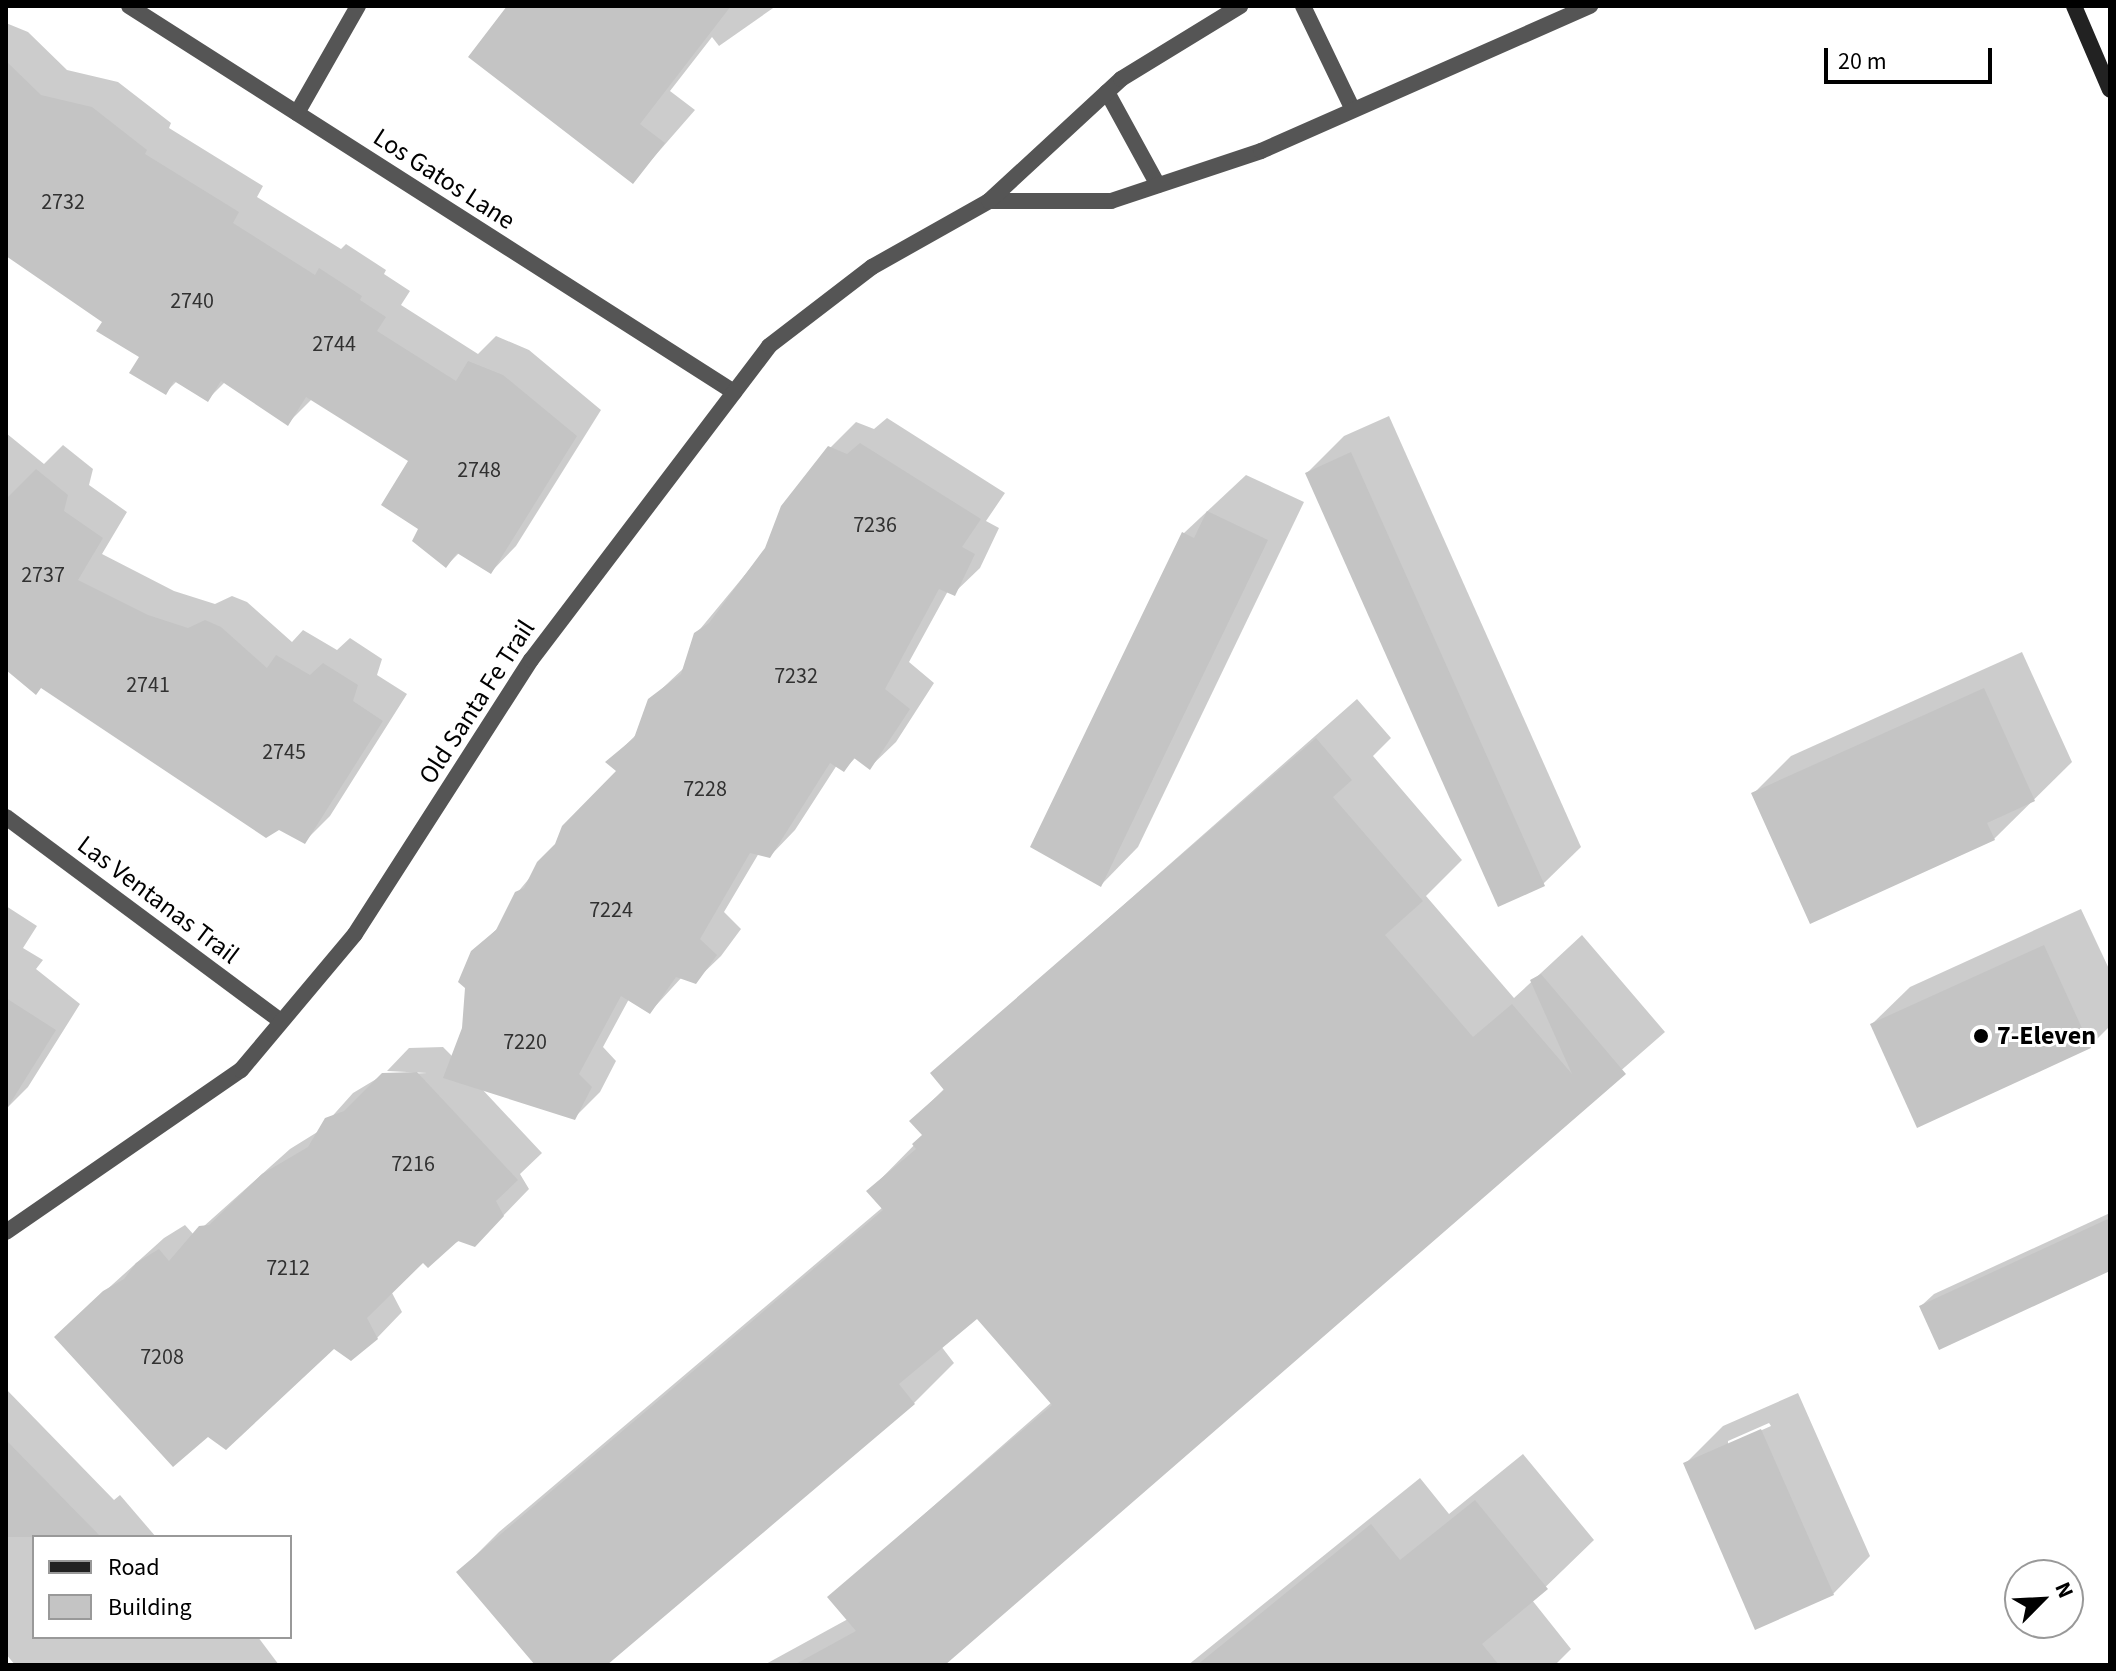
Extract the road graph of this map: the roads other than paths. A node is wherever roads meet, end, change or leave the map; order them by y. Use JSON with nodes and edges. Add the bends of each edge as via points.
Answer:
{"nodes":[{"id":1,"x":129,"y":6,"type":"edge"},
{"id":2,"x":358,"y":6,"type":"edge"},
{"id":3,"x":1240,"y":6,"type":"edge"},
{"id":4,"x":1303,"y":6,"type":"edge"},
{"id":5,"x":1590,"y":6,"type":"edge"},
{"id":6,"x":2074,"y":6,"type":"edge"},
{"id":7,"x":2110,"y":90,"type":"edge"},
{"id":8,"x":1107,"y":92,"type":"junction"},
{"id":9,"x":1353,"y":110,"type":"junction"},
{"id":10,"x":297,"y":113,"type":"junction"},
{"id":11,"x":1158,"y":185,"type":"junction"},
{"id":12,"x":989,"y":201,"type":"junction"},
{"id":13,"x":734,"y":392,"type":"junction"},
{"id":14,"x":6,"y":817,"type":"edge"},
{"id":15,"x":281,"y":1021,"type":"junction"},
{"id":16,"x":6,"y":1232,"type":"edge"}],
"edges":[{"from":1,"to":10,"type":"street","name":"Los Gatos Lane"},
{"from":2,"to":10,"type":"street"},
{"from":3,"to":8,"type":"street","name":"Old Santa Fe Trail"},
{"from":4,"to":9,"type":"street"},
{"from":5,"to":9,"type":"street","name":"Old Santa Fe Trail"},
{"from":6,"to":7,"type":"main road"},
{"from":8,"to":11,"type":"street"},
{"from":8,"to":12,"type":"street","name":"Old Santa Fe Trail"},
{"from":9,"to":11,"type":"street","name":"Old Santa Fe Trail","via":[[1261,151]]},
{"from":10,"to":13,"type":"street","name":"Los Gatos Lane"},
{"from":11,"to":12,"type":"street","name":"Old Santa Fe Trail","via":[[1111,201]]},
{"from":12,"to":13,"type":"street","name":"Old Santa Fe Trail","via":[[872,267],[769,346]]},
{"from":13,"to":15,"type":"street","name":"Old Santa Fe Trail","via":[[531,660],[355,934]]},
{"from":14,"to":15,"type":"street","name":"Las Ventanas Trail"},
{"from":15,"to":16,"type":"street","name":"Old Santa Fe Trail","via":[[241,1070]]}]}
